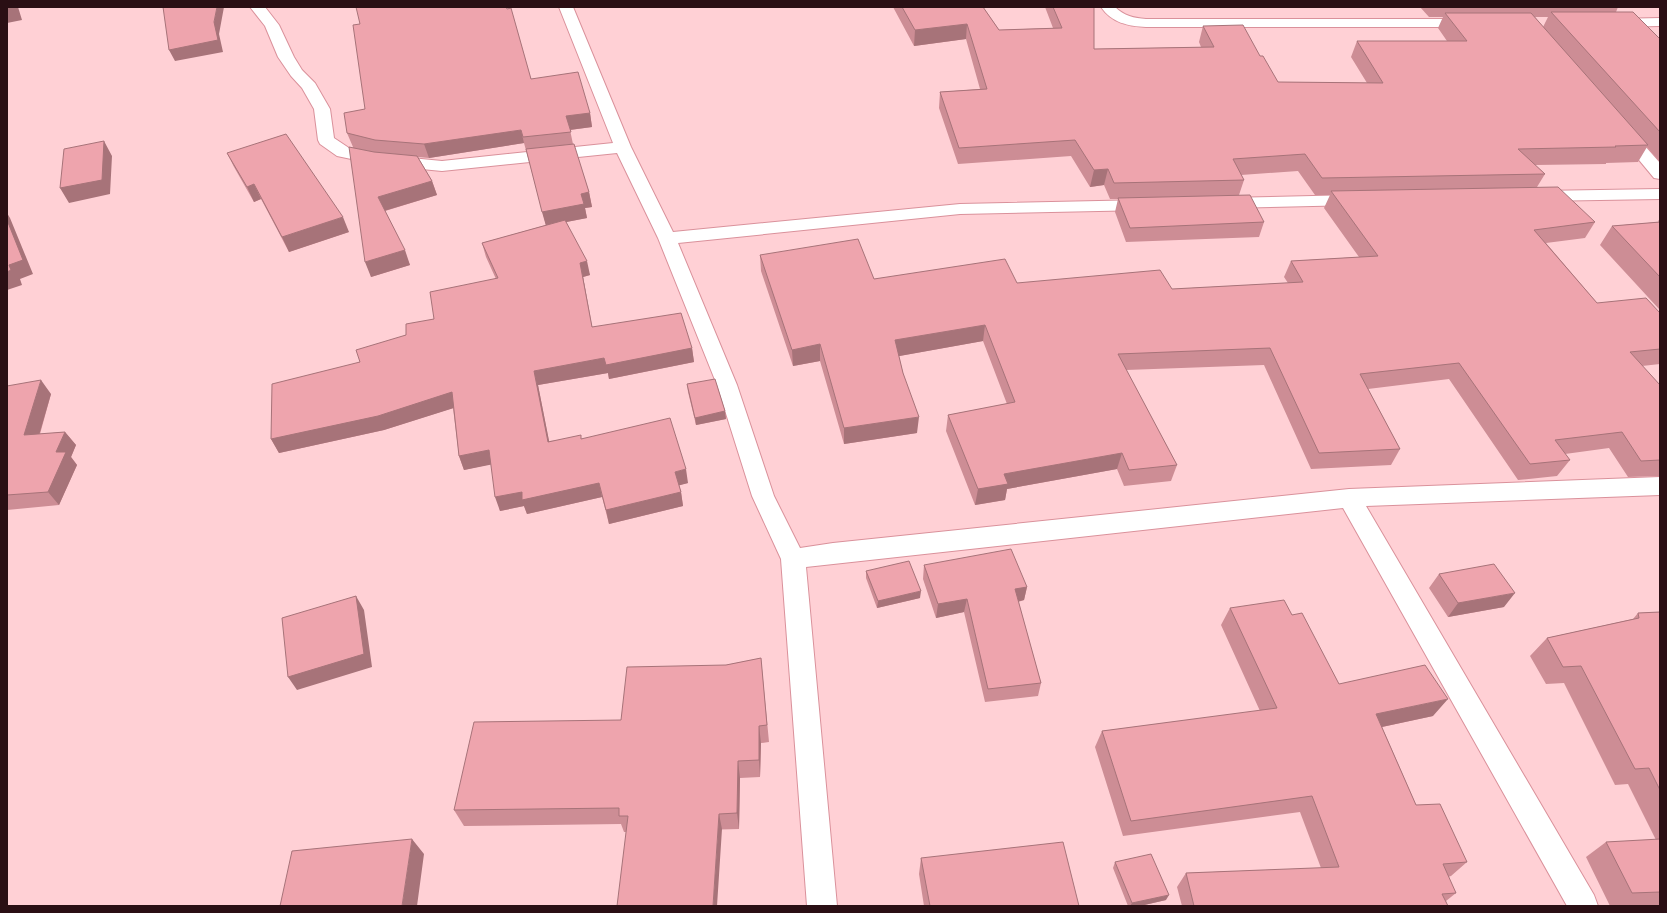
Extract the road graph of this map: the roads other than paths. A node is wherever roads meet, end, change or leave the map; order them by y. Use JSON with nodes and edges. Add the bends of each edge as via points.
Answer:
{"nodes":[{"id":1,"x":257,"y":7,"type":"edge"},
{"id":2,"x":566,"y":7,"type":"edge"},
{"id":3,"x":1108,"y":7,"type":"edge"},
{"id":4,"x":1611,"y":7,"type":"edge"},
{"id":5,"x":1371,"y":10,"type":"dead end"},
{"id":6,"x":1626,"y":22,"type":"junction"},
{"id":7,"x":1660,"y":22,"type":"edge"},
{"id":8,"x":1393,"y":23,"type":"junction"},
{"id":9,"x":1596,"y":23,"type":"edge"},
{"id":10,"x":1484,"y":24,"type":"edge"},
{"id":11,"x":1613,"y":120,"type":"edge"},
{"id":12,"x":623,"y":147,"type":"junction"},
{"id":13,"x":1660,"y":174,"type":"edge"},
{"id":14,"x":1660,"y":194,"type":"edge"},
{"id":15,"x":1525,"y":197,"type":"edge"},
{"id":16,"x":1374,"y":200,"type":"edge"},
{"id":17,"x":1206,"y":204,"type":"edge"},
{"id":18,"x":1159,"y":205,"type":"edge"},
{"id":19,"x":667,"y":238,"type":"junction"},
{"id":20,"x":1660,"y":486,"type":"edge"},
{"id":21,"x":1349,"y":498,"type":"junction"},
{"id":22,"x":793,"y":559,"type":"junction"},
{"id":23,"x":822,"y":906,"type":"edge"},
{"id":24,"x":1582,"y":906,"type":"edge"}],
"edges":[{"from":1,"to":12,"type":"street","via":[[272,25],[286,57],[296,73],[309,86],[322,109],[326,140],[344,152],[380,160],[442,166]]},
{"from":2,"to":12,"type":"street"},
{"from":3,"to":8,"type":"street","via":[[1119,18],[1146,23]]},
{"from":4,"to":6,"type":"street"},
{"from":5,"to":8,"type":"street"},
{"from":6,"to":7,"type":"street"},
{"from":6,"to":9,"type":"street"},
{"from":8,"to":10,"type":"street"},
{"from":11,"to":13,"type":"street"},
{"from":12,"to":19,"type":"street"},
{"from":14,"to":15,"type":"street"},
{"from":16,"to":17,"type":"street"},
{"from":18,"to":19,"type":"street","via":[[960,209]]},
{"from":19,"to":22,"type":"street","via":[[727,385],[763,496]]},
{"from":20,"to":21,"type":"street"},
{"from":21,"to":22,"type":"street"},
{"from":21,"to":24,"type":"street"},
{"from":22,"to":23,"type":"street"}]}
